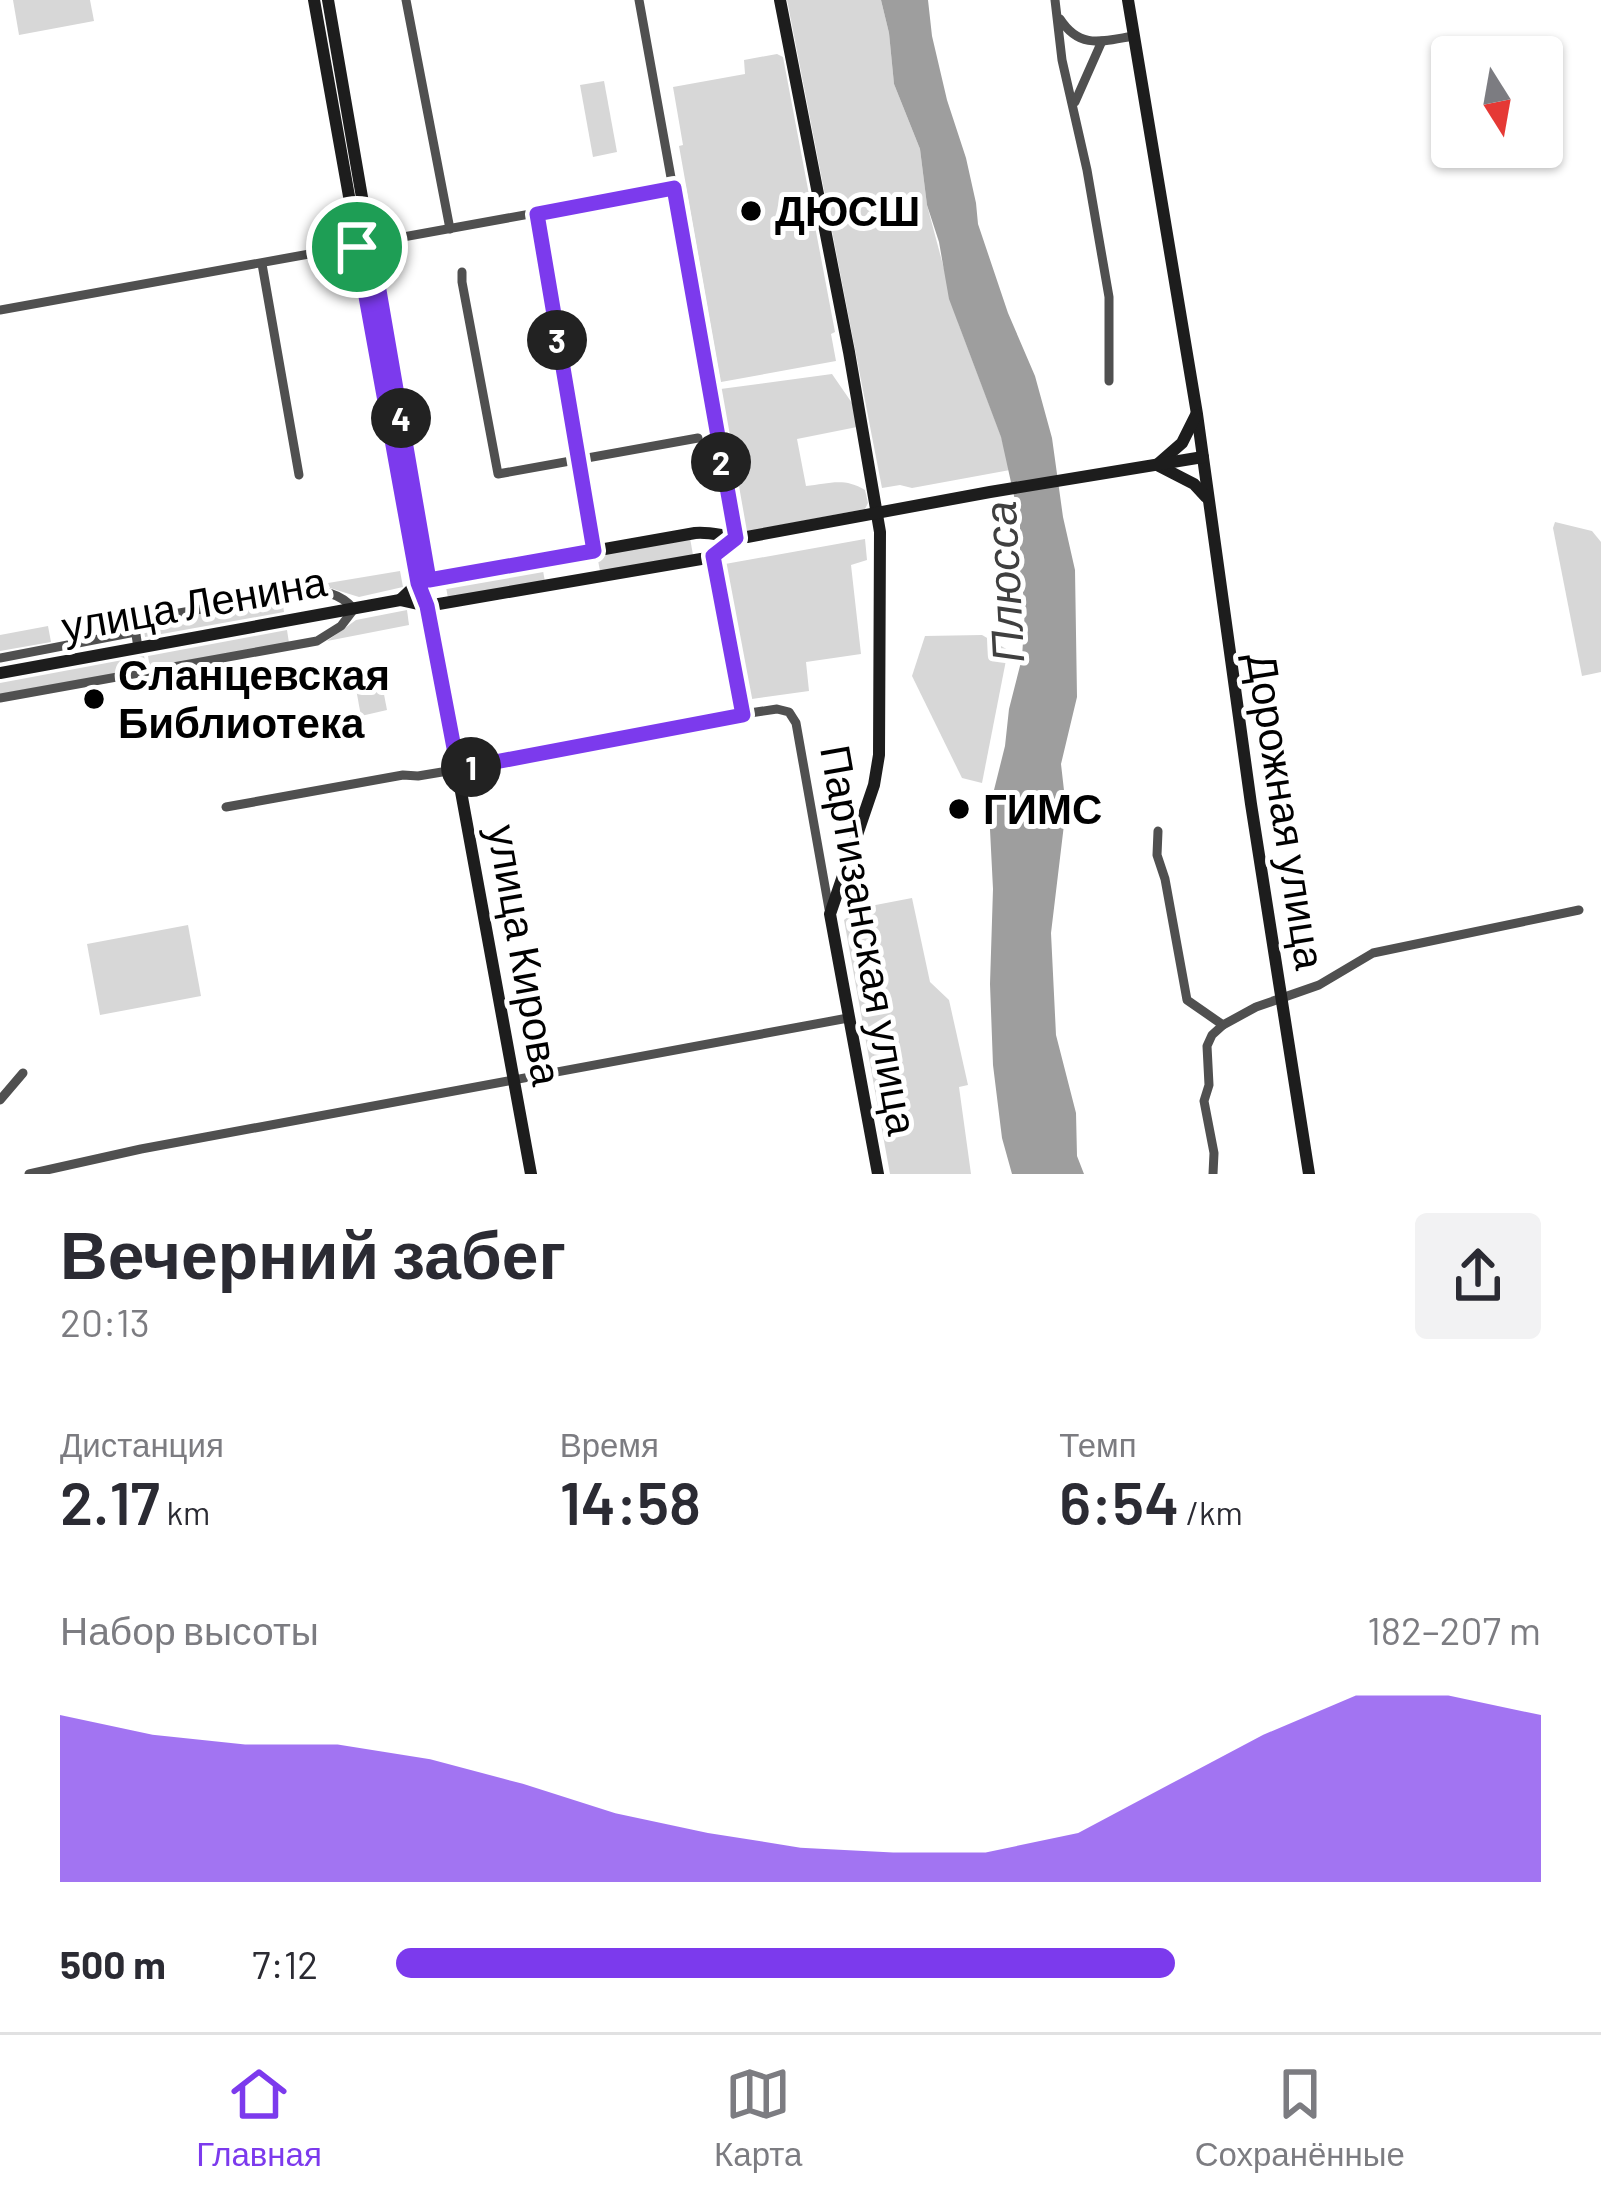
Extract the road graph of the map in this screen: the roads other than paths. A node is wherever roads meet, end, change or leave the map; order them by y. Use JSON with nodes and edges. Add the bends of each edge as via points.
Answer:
{"nodes":[{"id":1,"x":314,"y":0,"type":"edge"},
{"id":2,"x":328,"y":0,"type":"edge"},
{"id":3,"x":406,"y":0,"type":"edge"},
{"id":4,"x":639,"y":0,"type":"edge"},
{"id":5,"x":780,"y":0,"type":"edge"},
{"id":6,"x":1055,"y":0,"type":"edge"},
{"id":7,"x":1128,"y":0,"type":"edge"},
{"id":8,"x":1058,"y":14,"type":"junction"},
{"id":9,"x":1134,"y":36,"type":"junction"},
{"id":10,"x":1104,"y":41,"type":"junction"},
{"id":11,"x":1074,"y":107,"type":"junction"},
{"id":12,"x":674,"y":188,"type":"junction"},
{"id":13,"x":537,"y":214,"type":"junction"},
{"id":14,"x":450,"y":229,"type":"junction"},
{"id":15,"x":364,"y":245,"type":"junction"},
{"id":16,"x":262,"y":264,"type":"junction"},
{"id":17,"x":462,"y":272,"type":"dead end"},
{"id":18,"x":0,"y":310,"type":"edge"},
{"id":19,"x":1109,"y":381,"type":"dead end"},
{"id":20,"x":1197,"y":414,"type":"junction"},
{"id":21,"x":698,"y":438,"type":"dead end"},
{"id":22,"x":1203,"y":457,"type":"junction"},
{"id":23,"x":578,"y":460,"type":"junction"},
{"id":24,"x":1157,"y":465,"type":"junction"},
{"id":25,"x":299,"y":475,"type":"dead end"},
{"id":26,"x":1208,"y":501,"type":"junction"},
{"id":27,"x":877,"y":512,"type":"junction"},
{"id":28,"x":708,"y":531,"type":"junction"},
{"id":29,"x":736,"y":538,"type":"junction"},
{"id":30,"x":594,"y":551,"type":"junction"},
{"id":31,"x":713,"y":556,"type":"junction"},
{"id":32,"x":423,"y":581,"type":"junction"},
{"id":33,"x":400,"y":600,"type":"junction"},
{"id":34,"x":427,"y":606,"type":"junction"},
{"id":35,"x":354,"y":608,"type":"junction"},
{"id":36,"x":135,"y":632,"type":"junction"},
{"id":37,"x":138,"y":648,"type":"junction"},
{"id":38,"x":0,"y":658,"type":"edge"},
{"id":39,"x":0,"y":673,"type":"edge"},
{"id":40,"x":0,"y":698,"type":"edge"},
{"id":41,"x":743,"y":715,"type":"junction"},
{"id":42,"x":458,"y":769,"type":"junction"},
{"id":43,"x":226,"y":808,"type":"dead end"},
{"id":44,"x":1157,"y":831,"type":"dead end"},
{"id":45,"x":1579,"y":910,"type":"dead end"},
{"id":46,"x":830,"y":914,"type":"junction"},
{"id":47,"x":1281,"y":1000,"type":"junction"},
{"id":48,"x":848,"y":1018,"type":"junction"},
{"id":49,"x":1223,"y":1025,"type":"junction"},
{"id":50,"x":23,"y":1072,"type":"dead end"},
{"id":51,"x":515,"y":1081,"type":"junction"},
{"id":52,"x":0,"y":1100,"type":"edge"},
{"id":53,"x":29,"y":1174,"type":"edge"},
{"id":54,"x":532,"y":1174,"type":"edge"},
{"id":55,"x":878,"y":1174,"type":"edge"},
{"id":56,"x":1213,"y":1174,"type":"edge"},
{"id":57,"x":1309,"y":1174,"type":"edge"}],
"edges":[{"from":1,"to":15,"type":"street","name":"улица Кирова"},
{"from":2,"to":15,"type":"street","name":"улица Кирова"},
{"from":3,"to":14,"type":"street"},
{"from":4,"to":12,"type":"street"},
{"from":5,"to":27,"type":"street"},
{"from":6,"to":8,"type":"street"},
{"from":7,"to":9,"type":"street","name":"Дорожная улица"},
{"from":8,"to":10,"type":"street","via":[[1083,40]]},
{"from":8,"to":11,"type":"street"},
{"from":9,"to":10,"type":"street"},
{"from":9,"to":20,"type":"street","name":"Дорожная улица"},
{"from":10,"to":11,"type":"street"},
{"from":11,"to":19,"type":"street","via":[[1108,297]]},
{"from":12,"to":13,"type":"street"},
{"from":12,"to":29,"type":"street"},
{"from":13,"to":14,"type":"street"},
{"from":13,"to":23,"type":"street"},
{"from":14,"to":15,"type":"street"},
{"from":15,"to":16,"type":"street"},
{"from":15,"to":32,"type":"street","name":"улица Кирова"},
{"from":16,"to":18,"type":"street"},
{"from":16,"to":25,"type":"street"},
{"from":17,"to":23,"type":"street","via":[[498,475]]},
{"from":20,"to":22,"type":"street","name":"Дорожная улица"},
{"from":20,"to":24,"type":"street"},
{"from":21,"to":23,"type":"street"},
{"from":22,"to":24,"type":"street"},
{"from":22,"to":26,"type":"street","name":"Дорожная улица"},
{"from":23,"to":30,"type":"street"},
{"from":24,"to":26,"type":"street"},
{"from":24,"to":27,"type":"street","name":"улица Ленина"},
{"from":26,"to":47,"type":"street","name":"Дорожная улица"},
{"from":27,"to":29,"type":"street","name":"улица Ленина"},
{"from":27,"to":46,"type":"street","via":[[879,754]]},
{"from":28,"to":29,"type":"street","name":"улица Ленина"},
{"from":28,"to":30,"type":"street","name":"улица Ленина"},
{"from":28,"to":31,"type":"street"},
{"from":29,"to":31,"type":"street","name":"улица Ленина"},
{"from":30,"to":32,"type":"street","name":"улица Ленина"},
{"from":31,"to":34,"type":"street","name":"улица Ленина"},
{"from":31,"to":41,"type":"street"},
{"from":32,"to":33,"type":"street"},
{"from":32,"to":34,"type":"street","name":"улица Кирова"},
{"from":33,"to":34,"type":"street","name":"улица Ленина"},
{"from":33,"to":35,"type":"street","name":"улица Ленина"},
{"from":34,"to":42,"type":"street","name":"улица Кирова"},
{"from":35,"to":36,"type":"street","via":[[344,598],[303,590],[134,621]]},
{"from":35,"to":37,"type":"street","name":"улица Ленина"},
{"from":35,"to":40,"type":"street","via":[[317,641]]},
{"from":36,"to":37,"type":"street"},
{"from":36,"to":38,"type":"street"},
{"from":37,"to":39,"type":"street","name":"улица Ленина"},
{"from":41,"to":42,"type":"street","name":"Партизанская улица"},
{"from":41,"to":46,"type":"street","name":"Партизанская улица","via":[[776,709],[796,723]]},
{"from":42,"to":43,"type":"street","name":"Партизанская улица"},
{"from":42,"to":51,"type":"street","name":"улица Кирова"},
{"from":44,"to":49,"type":"street","via":[[1187,1000]]},
{"from":45,"to":47,"type":"street","via":[[1386,949]]},
{"from":46,"to":48,"type":"street","name":"Партизанская улица"},
{"from":47,"to":49,"type":"street"},
{"from":47,"to":57,"type":"street","name":"Дорожная улица"},
{"from":48,"to":51,"type":"street"},
{"from":48,"to":55,"type":"street","name":"Партизанская улица"},
{"from":49,"to":56,"type":"street","via":[[1207,1046]]},
{"from":50,"to":52,"type":"street"},
{"from":51,"to":53,"type":"street"},
{"from":51,"to":54,"type":"street","name":"улица Кирова"}]}
